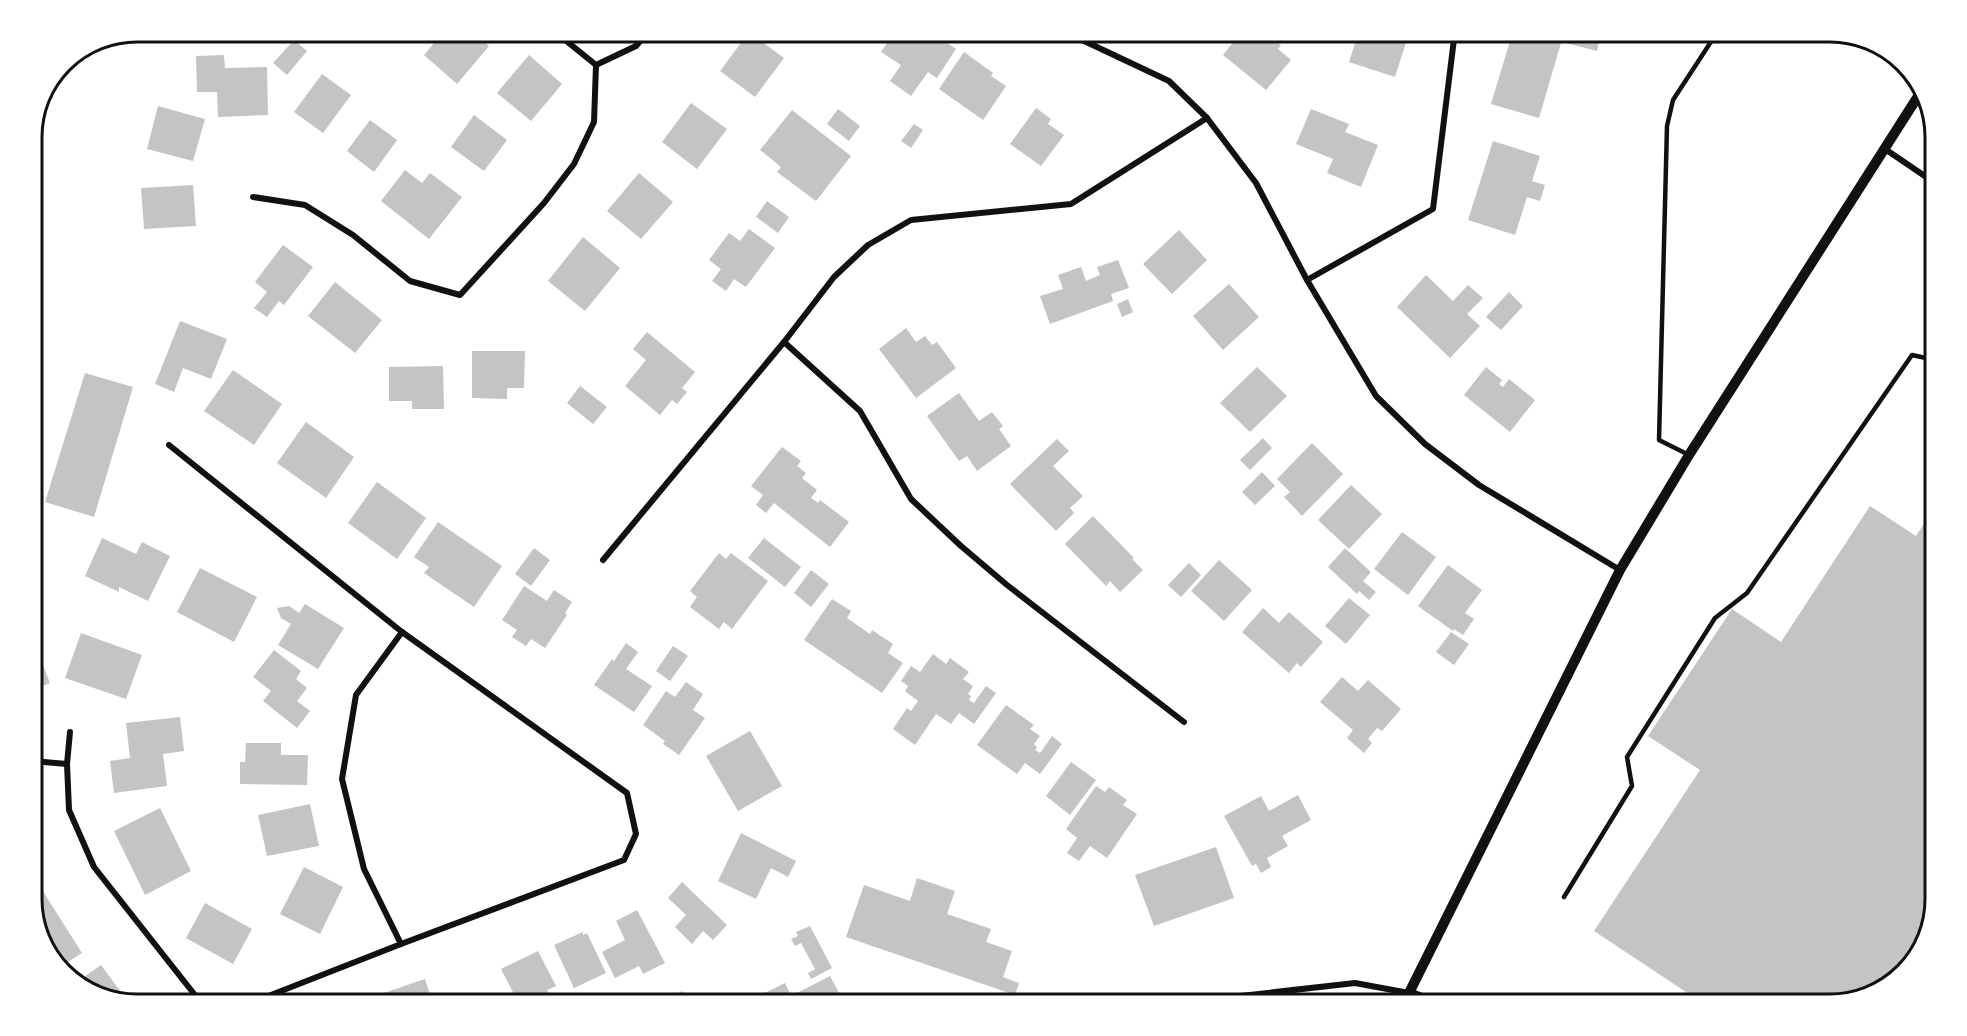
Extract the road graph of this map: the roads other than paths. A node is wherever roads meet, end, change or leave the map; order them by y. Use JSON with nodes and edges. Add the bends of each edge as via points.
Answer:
{"nodes":[{"id":1,"x":567,"y":42,"type":"edge"},
{"id":2,"x":640,"y":42,"type":"edge"},
{"id":3,"x":1085,"y":42,"type":"edge"},
{"id":4,"x":1454,"y":42,"type":"edge"},
{"id":5,"x":1711,"y":42,"type":"edge"},
{"id":6,"x":597,"y":65,"type":"junction"},
{"id":7,"x":1917,"y":99,"type":"edge"},
{"id":8,"x":1207,"y":118,"type":"junction"},
{"id":9,"x":1885,"y":149,"type":"junction"},
{"id":10,"x":1925,"y":176,"type":"edge"},
{"id":11,"x":253,"y":197,"type":"dead end"},
{"id":12,"x":1307,"y":280,"type":"junction"},
{"id":13,"x":784,"y":342,"type":"junction"},
{"id":14,"x":1925,"y":358,"type":"edge"},
{"id":15,"x":169,"y":445,"type":"dead end"},
{"id":16,"x":1689,"y":455,"type":"junction"},
{"id":17,"x":603,"y":560,"type":"dead end"},
{"id":18,"x":1620,"y":570,"type":"junction"},
{"id":19,"x":402,"y":633,"type":"junction"},
{"id":20,"x":1184,"y":722,"type":"dead end"},
{"id":21,"x":70,"y":732,"type":"dead end"},
{"id":22,"x":42,"y":762,"type":"edge"},
{"id":23,"x":67,"y":764,"type":"junction"},
{"id":24,"x":1564,"y":897,"type":"dead end"},
{"id":25,"x":401,"y":944,"type":"junction"},
{"id":26,"x":1409,"y":993,"type":"joint"},
{"id":27,"x":193,"y":994,"type":"edge"},
{"id":28,"x":276,"y":994,"type":"edge"},
{"id":29,"x":1253,"y":994,"type":"edge"}],
"edges":[{"from":1,"to":6,"type":"street"},
{"from":2,"to":6,"type":"street"},
{"from":3,"to":8,"type":"street","via":[[1169,81]]},
{"from":4,"to":12,"type":"street","via":[[1433,209]]},
{"from":5,"to":16,"type":"lane","via":[[1673,100],[1667,126],[1659,440]]},
{"from":6,"to":11,"type":"street","via":[[594,122],[574,164],[460,295],[410,281],[353,235],[305,205]]},
{"from":7,"to":9,"type":"street"},
{"from":8,"to":12,"type":"street","via":[[1256,183]]},
{"from":8,"to":13,"type":"street","via":[[1071,204],[911,220],[868,245],[834,277]]},
{"from":9,"to":10,"type":"street"},
{"from":9,"to":16,"type":"street"},
{"from":12,"to":18,"type":"street","via":[[1376,396],[1425,444],[1479,485]]},
{"from":13,"to":17,"type":"street"},
{"from":13,"to":20,"type":"street","via":[[860,411],[911,499],[936,523],[1007,585]]},
{"from":14,"to":24,"type":"lane","via":[[1912,355],[1747,593],[1715,618],[1627,757],[1632,786]]},
{"from":15,"to":19,"type":"street"},
{"from":16,"to":18,"type":"street"},
{"from":18,"to":26,"type":"street"},
{"from":19,"to":25,"type":"street","via":[[356,695],[342,779],[364,869]]},
{"from":19,"to":25,"type":"street","via":[[627,793],[636,834],[624,860]]},
{"from":21,"to":23,"type":"street"},
{"from":22,"to":23,"type":"street"},
{"from":23,"to":27,"type":"street","via":[[69,810],[94,867]]},
{"from":25,"to":28,"type":"street"},
{"from":26,"to":29,"type":"street","via":[[1355,983]]}]}
